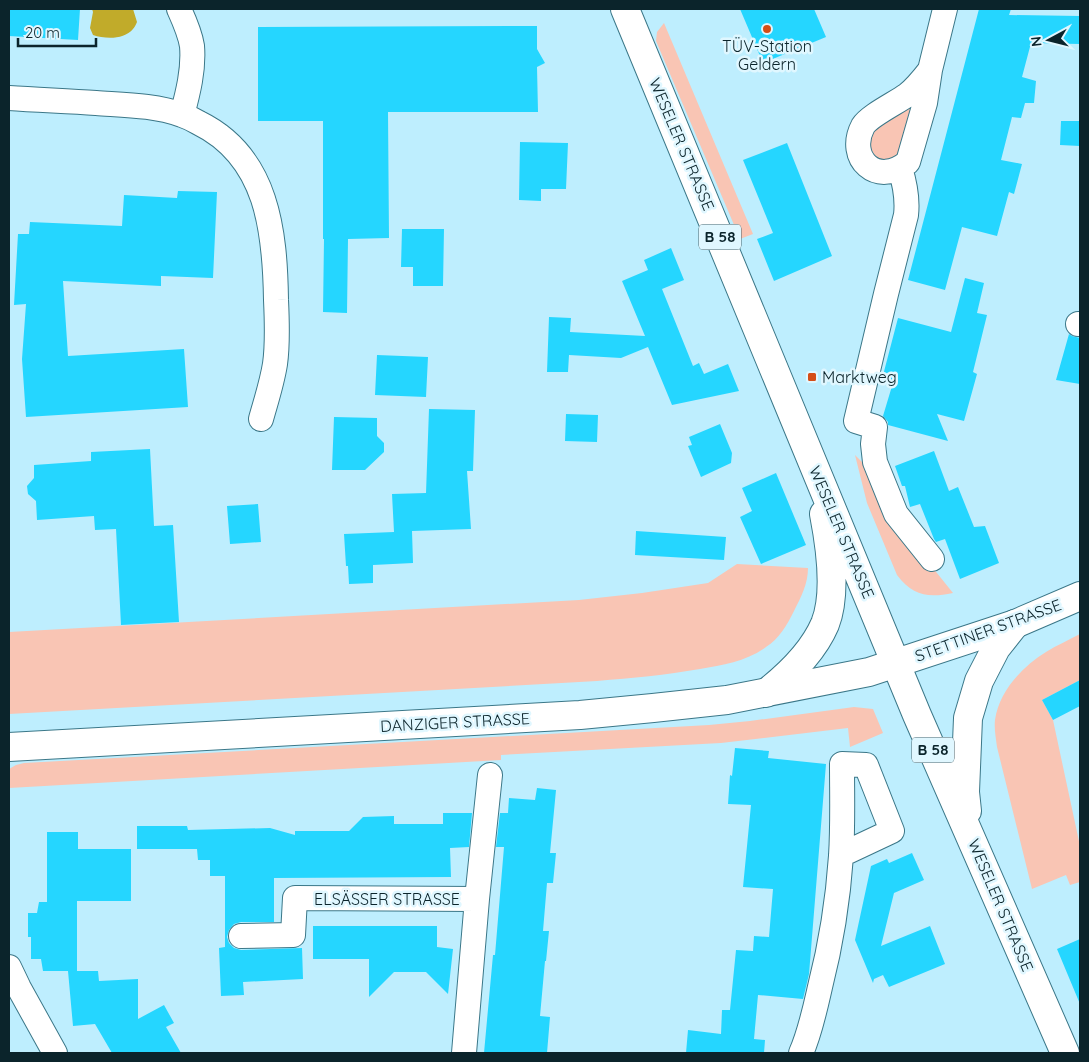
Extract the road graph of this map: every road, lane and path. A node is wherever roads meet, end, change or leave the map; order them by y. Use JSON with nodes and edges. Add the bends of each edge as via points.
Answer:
{"nodes":[{"id":1,"x":179,"y":9,"type":"edge"},
{"id":2,"x":625,"y":9,"type":"edge"},
{"id":3,"x":945,"y":9,"type":"edge"},
{"id":4,"x":930,"y":70,"type":"junction"},
{"id":5,"x":9,"y":98,"type":"edge"},
{"id":6,"x":182,"y":115,"type":"junction"},
{"id":7,"x":900,"y":168,"type":"junction"},
{"id":8,"x":261,"y":419,"type":"dead end"},
{"id":9,"x":814,"y":466,"type":"junction"},
{"id":10,"x":932,"y":559,"type":"dead end"},
{"id":11,"x":1080,"y":596,"type":"edge"},
{"id":12,"x":1015,"y":624,"type":"junction"},
{"id":13,"x":896,"y":664,"type":"junction"},
{"id":14,"x":766,"y":693,"type":"junction"},
{"id":15,"x":9,"y":747,"type":"edge"},
{"id":16,"x":490,"y":774,"type":"dead end"},
{"id":17,"x":971,"y":835,"type":"junction"},
{"id":18,"x":841,"y":855,"type":"dead end"},
{"id":19,"x":477,"y":899,"type":"junction"},
{"id":20,"x":241,"y":936,"type":"dead end"},
{"id":21,"x":9,"y":967,"type":"edge"},
{"id":22,"x":55,"y":1053,"type":"edge"},
{"id":23,"x":464,"y":1053,"type":"edge"},
{"id":24,"x":801,"y":1053,"type":"edge"},
{"id":25,"x":1065,"y":1053,"type":"edge"}],
"edges":[{"from":1,"to":6,"type":"street","via":[[192,45],[189,90]]},
{"from":2,"to":9,"type":"main road","name":"WESELER STRASSE","number":"B 58"},
{"from":3,"to":4,"type":"street"},
{"from":4,"to":7,"type":"street","via":[[911,153],[908,162]]},
{"from":4,"to":7,"type":"street","via":[[916,88],[864,124],[859,136],[860,155],[869,168],[877,172],[893,172]]},
{"from":5,"to":6,"type":"street","via":[[130,105]]},
{"from":6,"to":8,"type":"street","via":[[207,127],[242,156],[255,178],[271,226],[276,266],[277,334],[275,363]]},
{"from":7,"to":10,"type":"street","via":[[906,186],[906,215],[856,422],[875,427],[875,462],[896,514]]},
{"from":9,"to":13,"type":"main road","name":"WESELER STRASSE","number":"B 58"},
{"from":9,"to":14,"type":"main road","via":[[828,543],[832,587],[830,607],[825,623],[807,653]]},
{"from":11,"to":12,"type":"main road","name":"STETTINER STRASSE"},
{"from":12,"to":13,"type":"main road","name":"STETTINER STRASSE"},
{"from":12,"to":17,"type":"main road","via":[[996,648],[979,681],[968,718],[965,792]]},
{"from":13,"to":14,"type":"main road","name":"DANZIGER STRASSE"},
{"from":13,"to":17,"type":"main road","name":"WESELER STRASSE","number":"B 58"},
{"from":14,"to":15,"type":"main road","name":"DANZIGER STRASSE","via":[[727,700],[580,714]]},
{"from":16,"to":19,"type":"street","name":"ELSÄSSER STRASSE"},
{"from":17,"to":25,"type":"main road","name":"WESELER STRASSE","number":"B 58"},
{"from":18,"to":24,"type":"street","via":[[828,957]]},
{"from":19,"to":20,"type":"street","name":"ELSÄSSER STRASSE","via":[[295,898],[293,935]]},
{"from":19,"to":23,"type":"street","name":"ELSÄSSER STRASSE"},
{"from":21,"to":22,"type":"street"}]}
